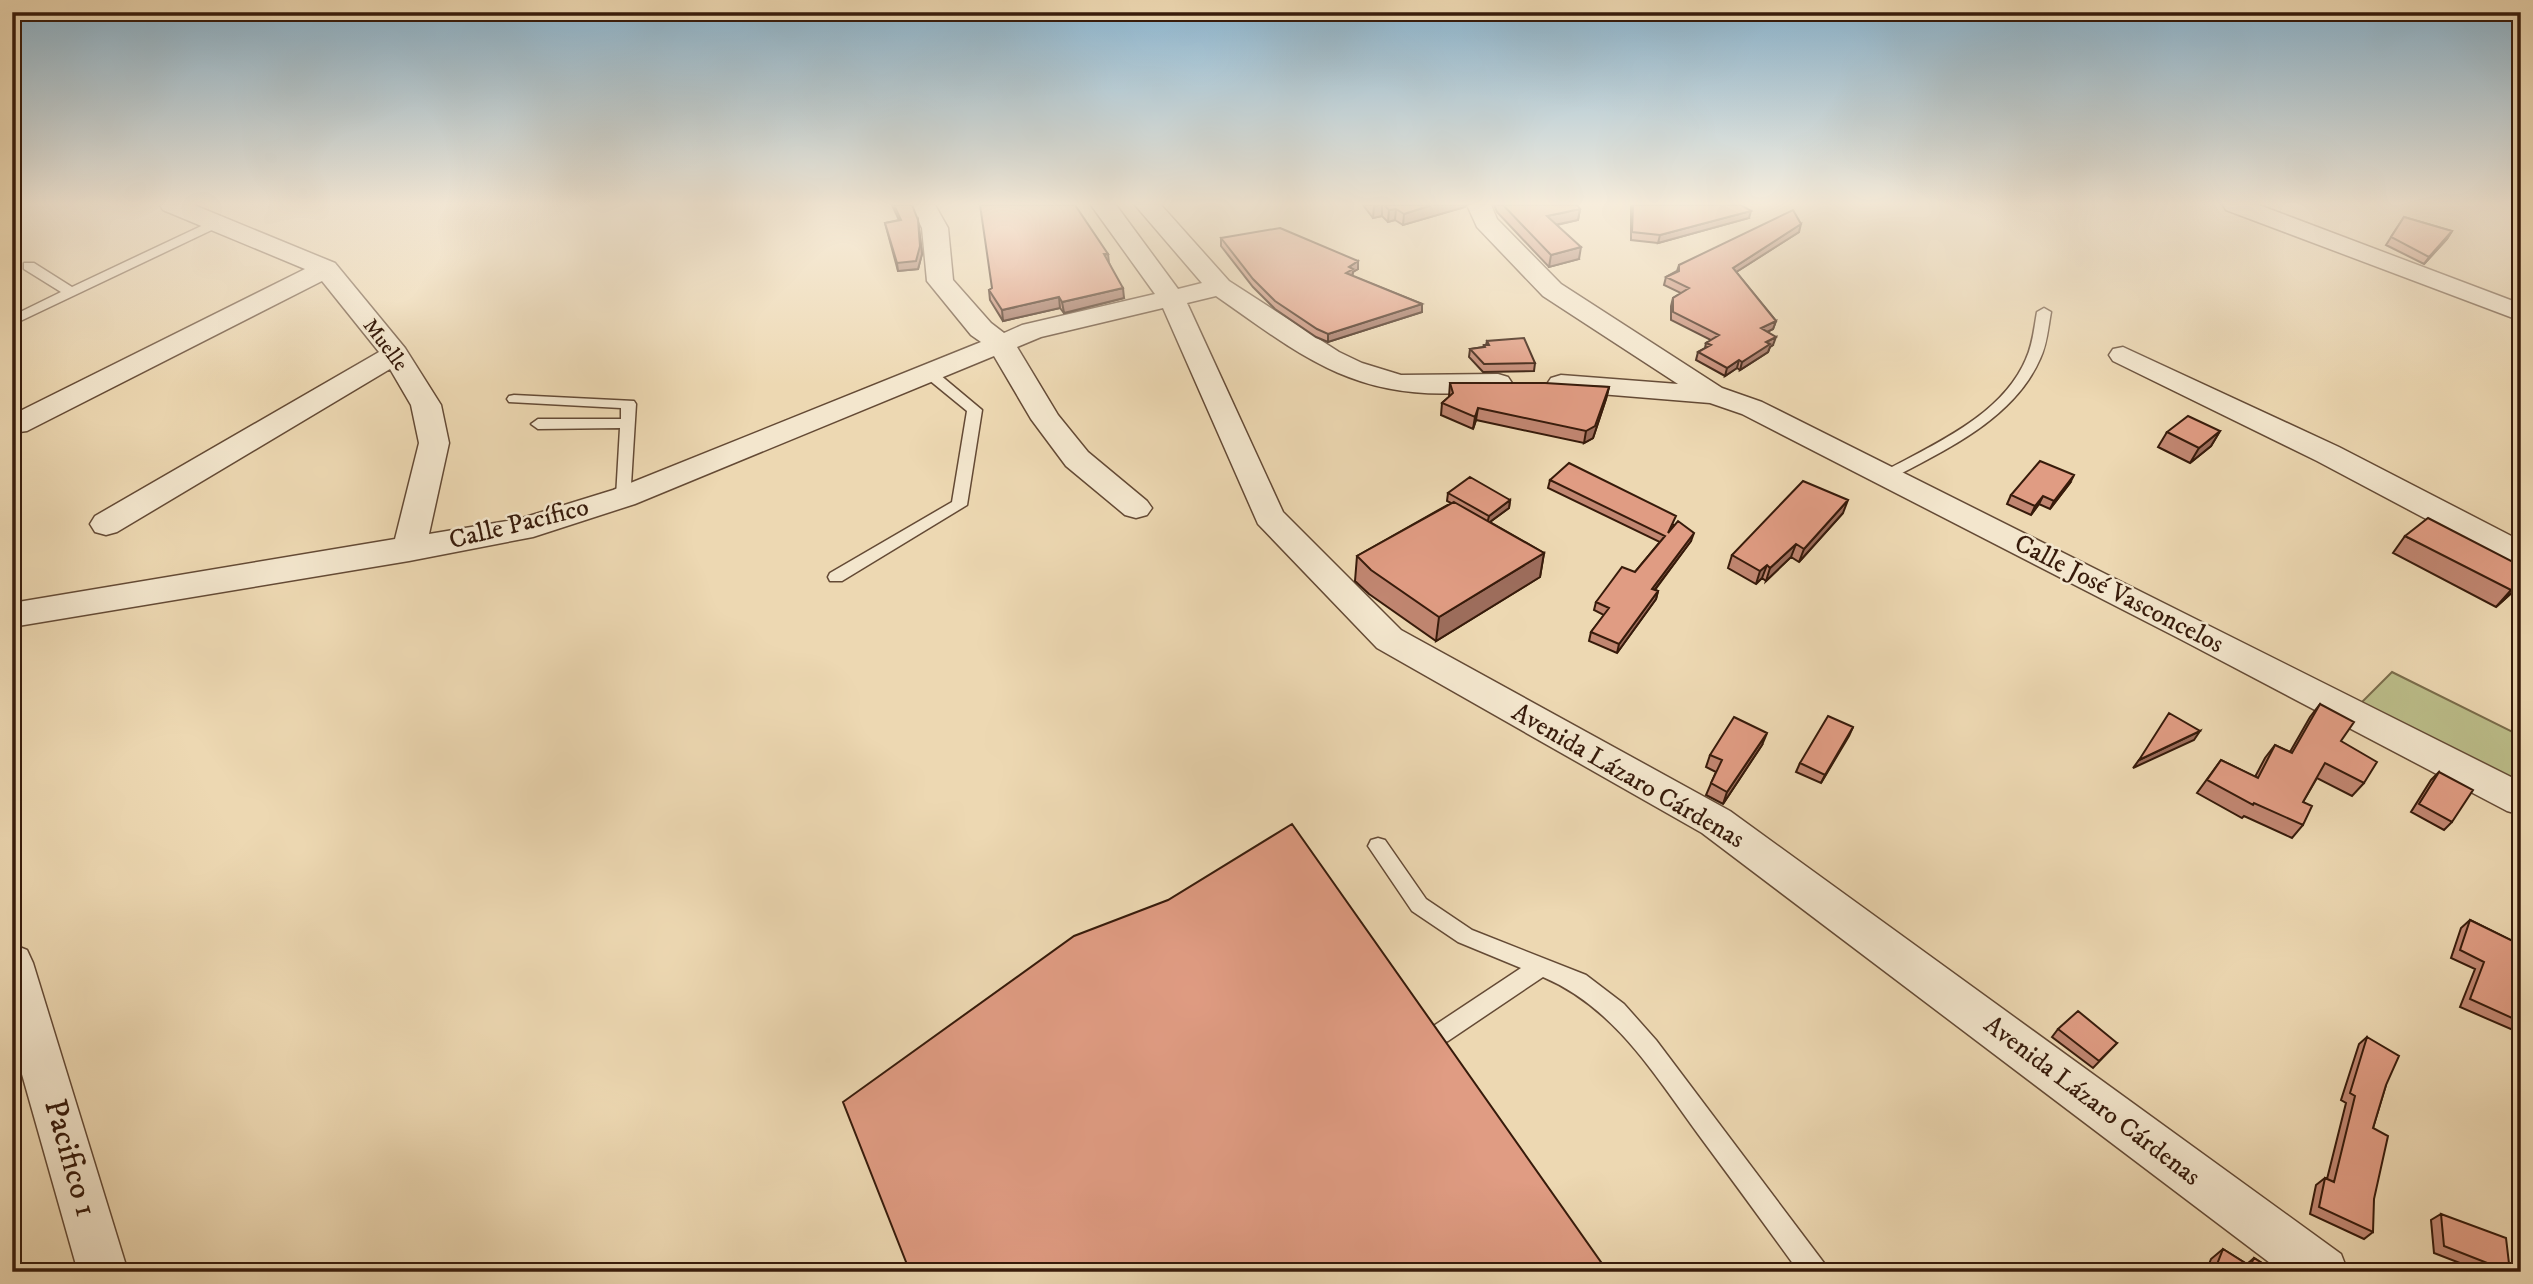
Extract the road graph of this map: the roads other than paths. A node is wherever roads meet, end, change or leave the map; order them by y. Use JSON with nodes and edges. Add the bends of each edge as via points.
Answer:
{"nodes":[{"id":1,"x":128,"y":265,"type":"edge"},
{"id":2,"x":316,"y":265,"type":"edge"},
{"id":3,"x":938,"y":265,"type":"edge"},
{"id":4,"x":1146,"y":265,"type":"edge"},
{"id":5,"x":1200,"y":265,"type":"edge"},
{"id":6,"x":1528,"y":265,"type":"edge"},
{"id":7,"x":2394,"y":265,"type":"edge"},
{"id":8,"x":29,"y":266,"type":"dead end"},
{"id":9,"x":326,"y":269,"type":"junction"},
{"id":10,"x":1220,"y":288,"type":"junction"},
{"id":11,"x":71,"y":292,"type":"junction"},
{"id":12,"x":1171,"y":299,"type":"junction"},
{"id":13,"x":2044,"y":312,"type":"dead end"},
{"id":14,"x":2521,"y":313,"type":"edge"},
{"id":15,"x":12,"y":321,"type":"edge"},
{"id":16,"x":1000,"y":343,"type":"junction"},
{"id":17,"x":395,"y":354,"type":"junction"},
{"id":18,"x":2123,"y":355,"type":"dead end"},
{"id":19,"x":928,"y":372,"type":"junction"},
{"id":20,"x":1714,"y":395,"type":"junction"},
{"id":21,"x":514,"y":399,"type":"dead end"},
{"id":22,"x":628,"y":423,"type":"junction"},
{"id":23,"x":538,"y":424,"type":"dead end"},
{"id":24,"x":16,"y":425,"type":"dead end"},
{"id":25,"x":1886,"y":476,"type":"junction"},
{"id":26,"x":624,"y":497,"type":"junction"},
{"id":27,"x":1136,"y":508,"type":"dead end"},
{"id":28,"x":106,"y":524,"type":"dead end"},
{"id":29,"x":409,"y":550,"type":"junction"},
{"id":30,"x":2521,"y":555,"type":"edge"},
{"id":31,"x":836,"y":577,"type":"dead end"},
{"id":32,"x":12,"y":615,"type":"edge"},
{"id":33,"x":2521,"y":800,"type":"edge"},
{"id":34,"x":1378,"y":846,"type":"dead end"},
{"id":35,"x":12,"y":963,"type":"edge"},
{"id":36,"x":1541,"y":967,"type":"junction"},
{"id":37,"x":1440,"y":1034,"type":"edge"},
{"id":38,"x":103,"y":1272,"type":"edge"},
{"id":39,"x":1815,"y":1272,"type":"edge"},
{"id":40,"x":2323,"y":1272,"type":"edge"}],
"edges":[{"from":1,"to":11,"type":"lane"},
{"from":2,"to":9,"type":"street","name":"Muelle"},
{"from":3,"to":16,"type":"street","via":[[940,281],[981,329]]},
{"from":4,"to":12,"type":"street","name":"Avenida Lázaro Cárdenas"},
{"from":5,"to":10,"type":"street","name":"Calle José Vasconcelos"},
{"from":6,"to":20,"type":"street","name":"Calle José Vasconcelos","via":[[1552,290]]},
{"from":7,"to":14,"type":"street"},
{"from":8,"to":11,"type":"lane"},
{"from":9,"to":17,"type":"street","name":"Muelle"},
{"from":9,"to":24,"type":"street"},
{"from":10,"to":12,"type":"street"},
{"from":10,"to":20,"type":"street","name":"Calle José Vasconcelos","via":[[1305,345],[1402,384],[1542,383]]},
{"from":11,"to":15,"type":"lane"},
{"from":12,"to":16,"type":"street","name":"Calle Pacífico","via":[[1032,331]]},
{"from":12,"to":40,"type":"street","name":"Avenida Lázaro Cárdenas","via":[[1269,517],[1390,639],[1716,822]]},
{"from":13,"to":25,"type":"lane","via":[[2033,361],[2011,392],[1967,432]]},
{"from":16,"to":19,"type":"street","name":"Calle Pacífico"},
{"from":16,"to":27,"type":"street","via":[[1046,419],[1077,459]]},
{"from":17,"to":28,"type":"street"},
{"from":17,"to":29,"type":"street","name":"Muelle","via":[[426,405],[434,443]]},
{"from":18,"to":30,"type":"street","via":[[2328,454]]},
{"from":19,"to":26,"type":"street","name":"Calle Pacífico"},
{"from":19,"to":31,"type":"lane","via":[[975,410],[959,505]]},
{"from":20,"to":25,"type":"street","name":"Calle José Vasconcelos","via":[[1752,408]]},
{"from":21,"to":22,"type":"lane","via":[[629,404]]},
{"from":22,"to":23,"type":"lane"},
{"from":22,"to":26,"type":"lane"},
{"from":25,"to":33,"type":"street","name":"Calle José Vasconcelos"},
{"from":26,"to":29,"type":"street","name":"Calle Pacífico","via":[[522,529]]},
{"from":29,"to":32,"type":"street","name":"Calle Pacífico"},
{"from":34,"to":36,"type":"lane","via":[[1419,905],[1465,936]]},
{"from":35,"to":38,"type":"street","name":"Pacifico 1"},
{"from":36,"to":37,"type":"lane"},
{"from":36,"to":39,"type":"lane","via":[[1578,982],[1616,1011],[1648,1047]]}]}
